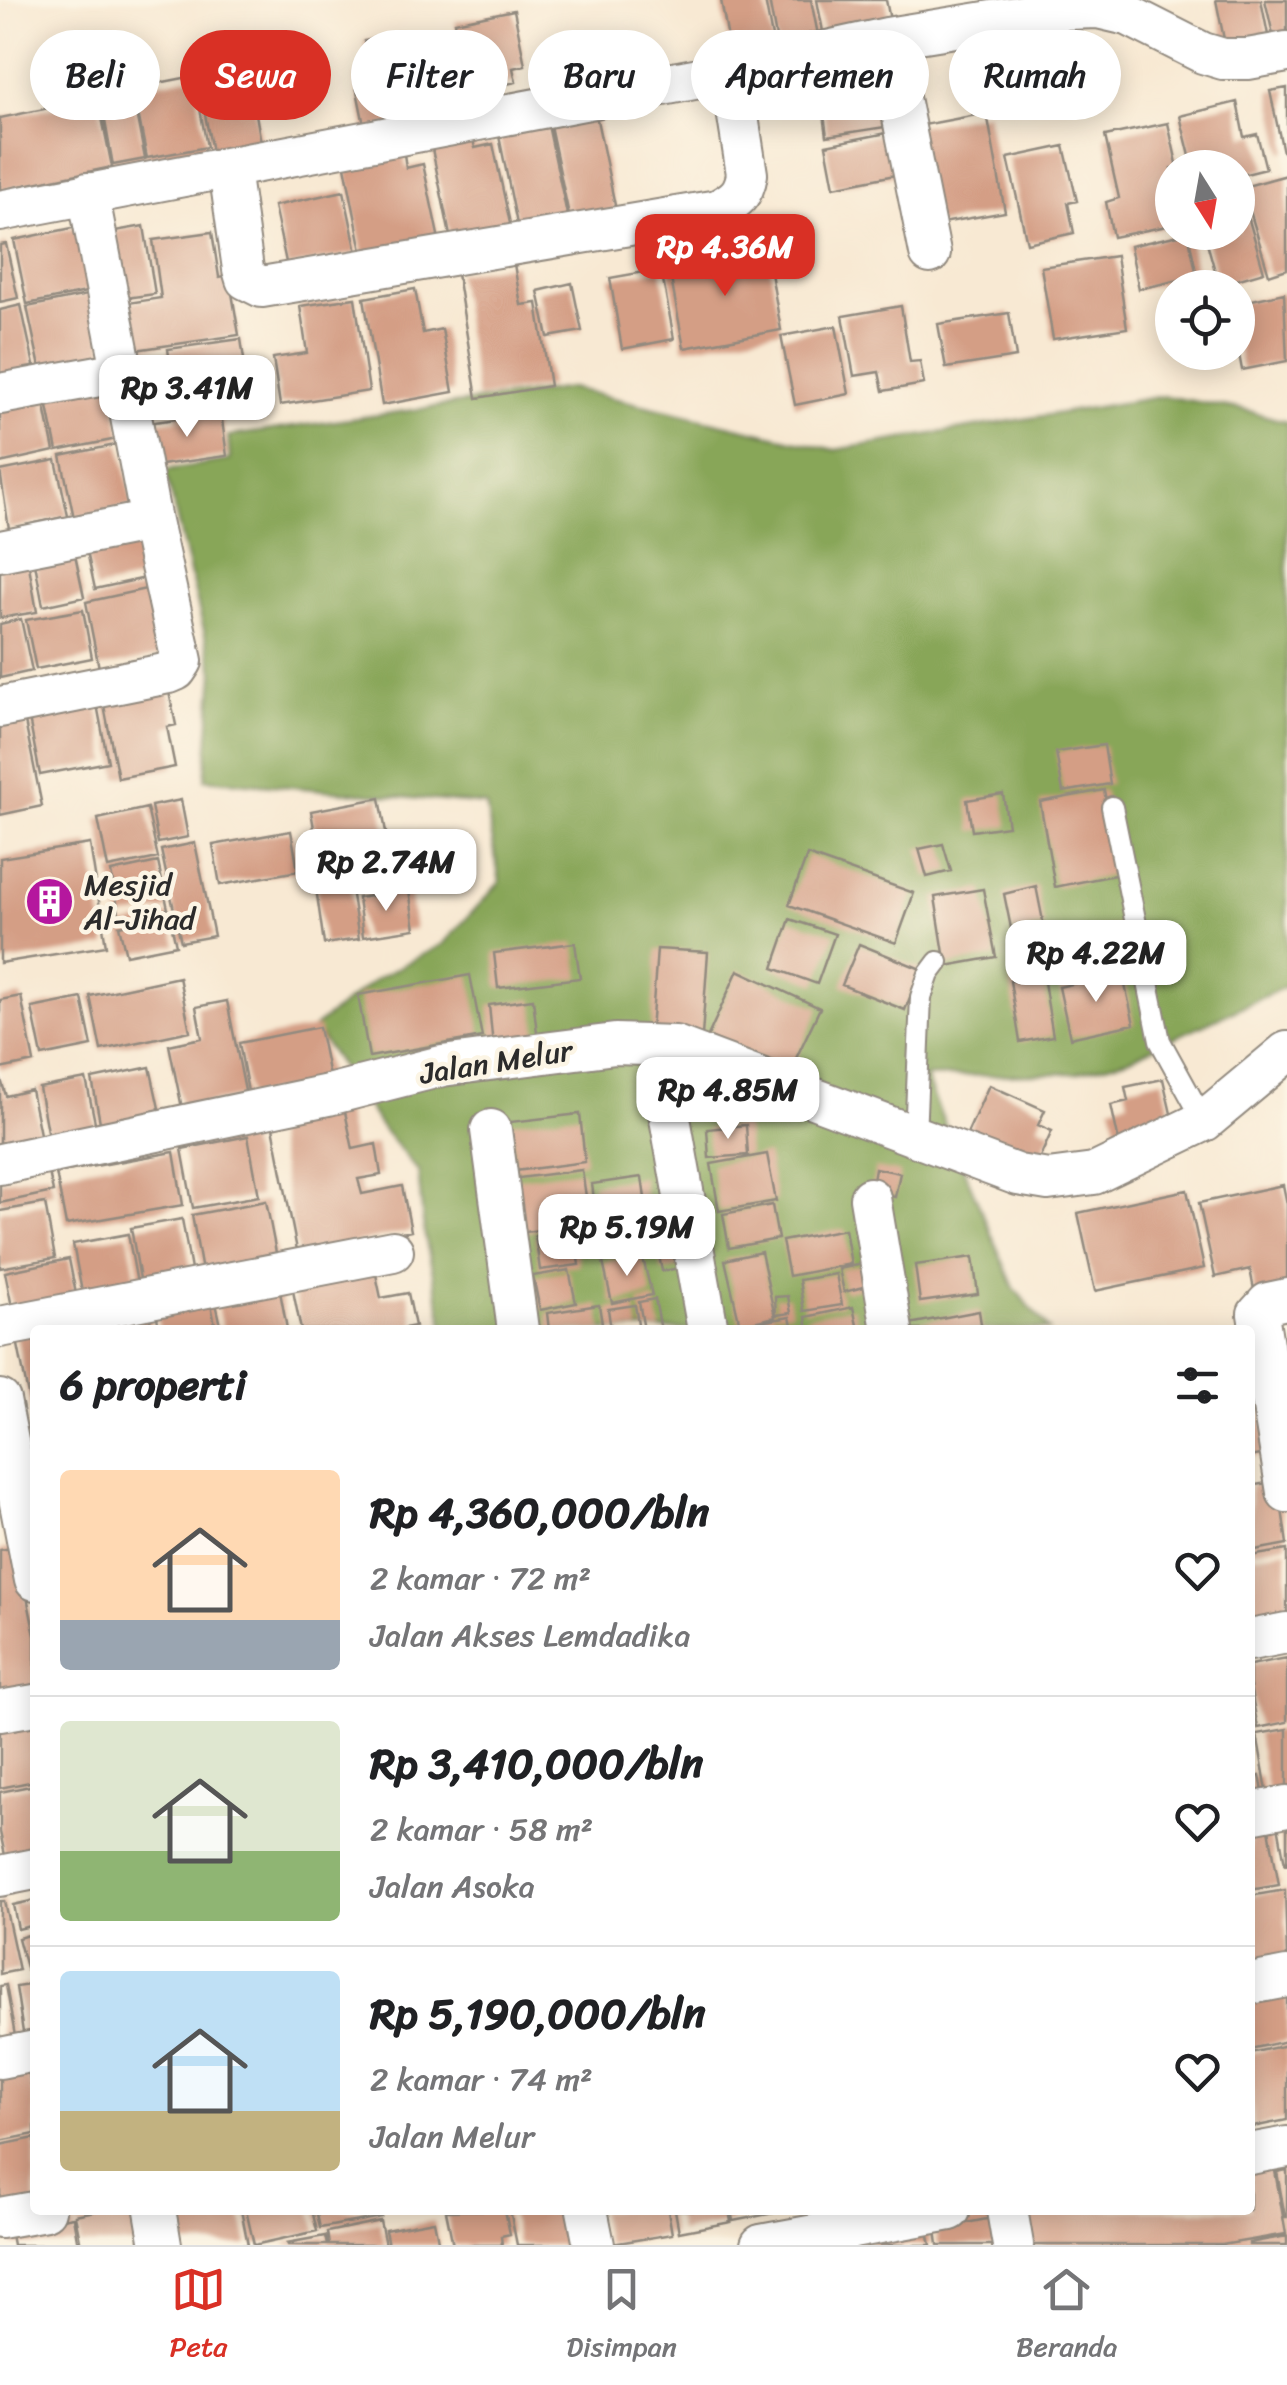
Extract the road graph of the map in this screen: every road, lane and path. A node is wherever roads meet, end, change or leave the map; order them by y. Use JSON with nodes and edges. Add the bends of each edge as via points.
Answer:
{"nodes":[{"id":1,"x":929,"y":31,"type":"edge"},
{"id":2,"x":1287,"y":52,"type":"edge"},
{"id":3,"x":691,"y":80,"type":"edge"},
{"id":4,"x":739,"y":120,"type":"edge"},
{"id":5,"x":904,"y":120,"type":"edge"},
{"id":6,"x":229,"y":168,"type":"junction"},
{"id":7,"x":88,"y":193,"type":"junction"},
{"id":8,"x":0,"y":210,"type":"edge"},
{"id":9,"x":930,"y":253,"type":"dead end"},
{"id":10,"x":121,"y":372,"type":"junction"},
{"id":11,"x":0,"y":394,"type":"edge"},
{"id":12,"x":151,"y":520,"type":"junction"},
{"id":13,"x":0,"y":551,"type":"edge"},
{"id":14,"x":0,"y":707,"type":"edge"},
{"id":15,"x":1112,"y":807,"type":"dead end"},
{"id":16,"x":938,"y":962,"type":"dead end"},
{"id":17,"x":1287,"y":1052,"type":"edge"},
{"id":18,"x":668,"y":1107,"type":"dead end"},
{"id":19,"x":1204,"y":1121,"type":"junction"},
{"id":20,"x":492,"y":1130,"type":"dead end"},
{"id":21,"x":915,"y":1137,"type":"junction"},
{"id":22,"x":0,"y":1164,"type":"edge"},
{"id":23,"x":870,"y":1198,"type":"dead end"},
{"id":24,"x":393,"y":1251,"type":"dead end"},
{"id":25,"x":1287,"y":1299,"type":"edge"},
{"id":26,"x":517,"y":1325,"type":"edge"},
{"id":27,"x":707,"y":1325,"type":"edge"},
{"id":28,"x":891,"y":1325,"type":"edge"},
{"id":29,"x":0,"y":1327,"type":"edge"},
{"id":30,"x":0,"y":1400,"type":"edge"},
{"id":31,"x":1276,"y":1473,"type":"edge"},
{"id":32,"x":8,"y":1476,"type":"edge"},
{"id":33,"x":30,"y":1561,"type":"edge"},
{"id":34,"x":1287,"y":1633,"type":"edge"},
{"id":35,"x":1255,"y":1639,"type":"edge"},
{"id":36,"x":30,"y":1705,"type":"edge"},
{"id":37,"x":0,"y":1711,"type":"edge"},
{"id":38,"x":1287,"y":1806,"type":"edge"},
{"id":39,"x":1255,"y":1812,"type":"edge"},
{"id":40,"x":30,"y":1870,"type":"edge"},
{"id":41,"x":0,"y":1876,"type":"edge"},
{"id":42,"x":1287,"y":1977,"type":"edge"},
{"id":43,"x":1255,"y":1983,"type":"edge"},
{"id":44,"x":30,"y":2052,"type":"edge"},
{"id":45,"x":0,"y":2058,"type":"edge"},
{"id":46,"x":1287,"y":2147,"type":"edge"},
{"id":47,"x":1255,"y":2153,"type":"edge"},
{"id":48,"x":30,"y":2213,"type":"edge"},
{"id":49,"x":155,"y":2215,"type":"edge"},
{"id":50,"x":588,"y":2215,"type":"edge"},
{"id":51,"x":923,"y":2215,"type":"edge"},
{"id":52,"x":1008,"y":2215,"type":"edge"},
{"id":53,"x":0,"y":2218,"type":"edge"},
{"id":54,"x":161,"y":2245,"type":"edge"},
{"id":55,"x":594,"y":2245,"type":"edge"},
{"id":56,"x":762,"y":2245,"type":"edge"},
{"id":57,"x":1013,"y":2245,"type":"edge"}],
"edges":[{"from":1,"to":2,"type":"street","via":[[1098,8],[1223,59]]},
{"from":3,"to":6,"type":"street"},
{"from":4,"to":6,"type":"street","via":[[745,188],[718,210],[262,287],[243,270]]},
{"from":5,"to":9,"type":"street"},
{"from":6,"to":7,"type":"street"},
{"from":7,"to":8,"type":"street"},
{"from":7,"to":10,"type":"street"},
{"from":10,"to":11,"type":"street"},
{"from":10,"to":12,"type":"street"},
{"from":12,"to":13,"type":"street"},
{"from":12,"to":14,"type":"street","via":[[179,667]]},
{"from":15,"to":19,"type":"lane","via":[[1160,1041]]},
{"from":16,"to":21,"type":"lane","via":[[921,997]]},
{"from":17,"to":19,"type":"street","name":"Jalan Melur"},
{"from":18,"to":27,"type":"street"},
{"from":19,"to":21,"type":"street","name":"Jalan Melur","via":[[1094,1174],[1048,1180]]},
{"from":20,"to":26,"type":"street"},
{"from":21,"to":22,"type":"street","name":"Jalan Melur","via":[[675,1046],[615,1044],[442,1066]]},
{"from":23,"to":28,"type":"street"},
{"from":24,"to":29,"type":"street"},
{"from":25,"to":31,"type":"street","via":[[1268,1303],[1258,1314]]},
{"from":30,"to":32,"type":"street"},
{"from":32,"to":33,"type":"street"},
{"from":34,"to":35,"type":"street"},
{"from":36,"to":37,"type":"street"},
{"from":38,"to":39,"type":"street"},
{"from":40,"to":41,"type":"street"},
{"from":42,"to":43,"type":"street"},
{"from":44,"to":45,"type":"street"},
{"from":46,"to":47,"type":"street"},
{"from":48,"to":53,"type":"street"},
{"from":49,"to":54,"type":"street"},
{"from":50,"to":55,"type":"street"},
{"from":51,"to":56,"type":"street"},
{"from":52,"to":57,"type":"street"}]}
